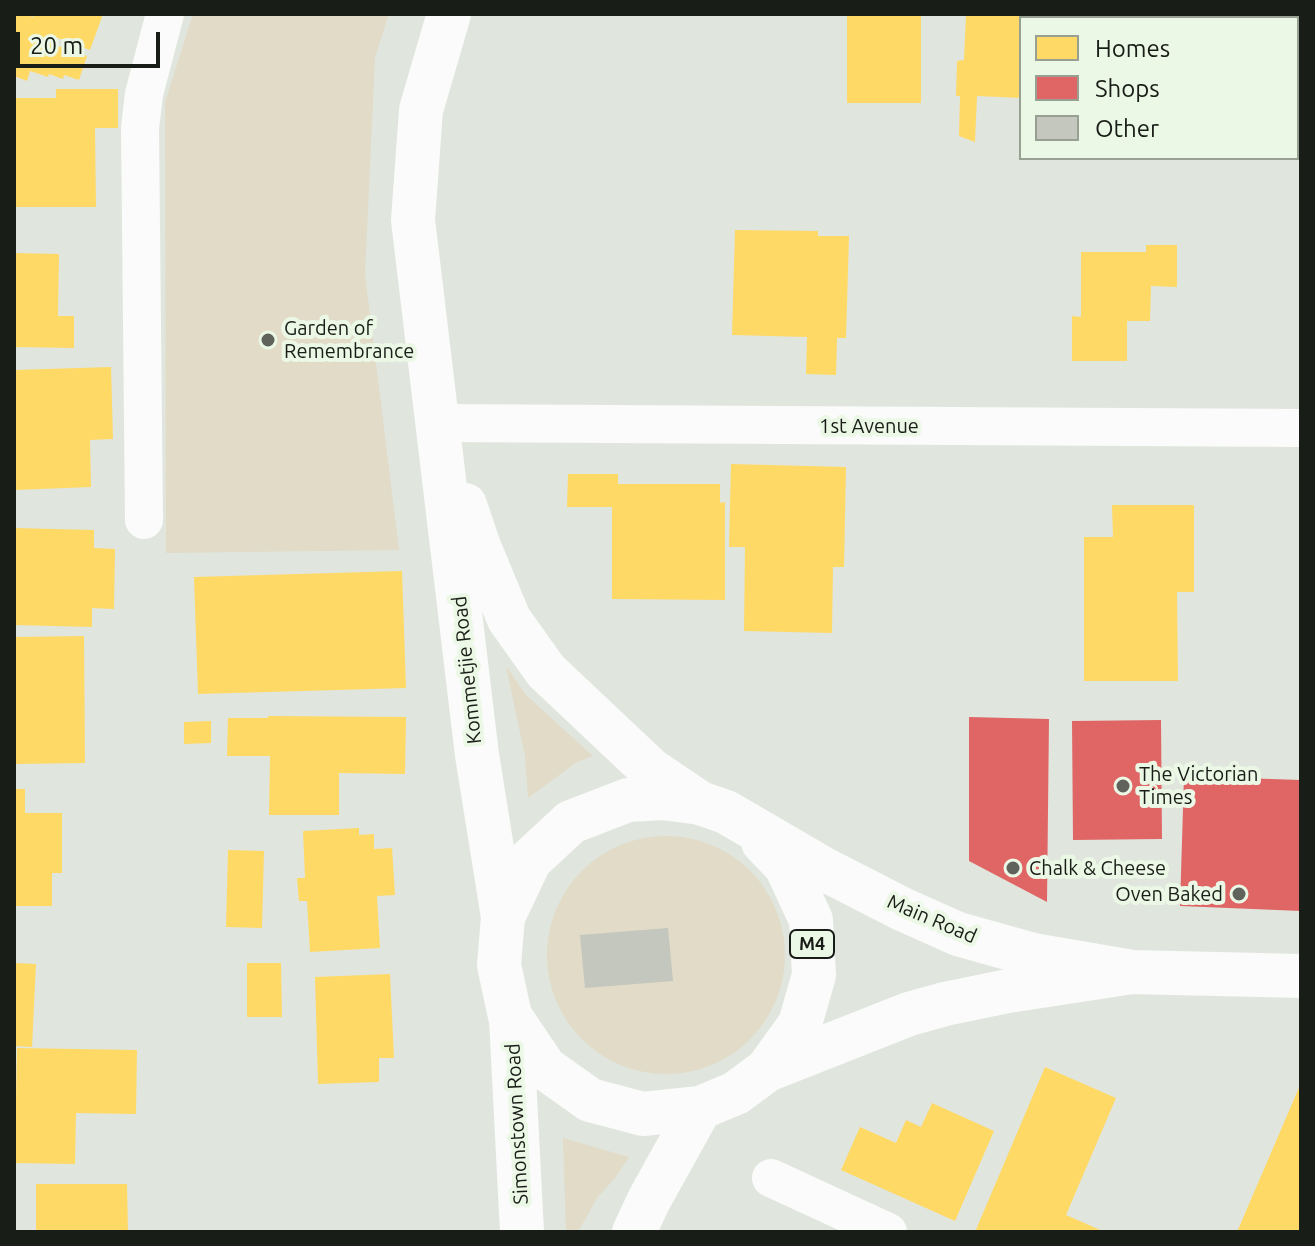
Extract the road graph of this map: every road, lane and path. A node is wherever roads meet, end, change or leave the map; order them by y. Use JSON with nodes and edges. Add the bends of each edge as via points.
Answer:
{"nodes":[{"id":1,"x":165,"y":14,"type":"edge"},
{"id":2,"x":449,"y":14,"type":"edge"},
{"id":3,"x":436,"y":423,"type":"junction"},
{"id":4,"x":1301,"y":428,"type":"edge"},
{"id":5,"x":144,"y":520,"type":"dead end"},
{"id":6,"x":700,"y":803,"type":"junction"},
{"id":7,"x":747,"y":826,"type":"junction"},
{"id":8,"x":503,"y":917,"type":"junction"},
{"id":9,"x":1132,"y":972,"type":"junction"},
{"id":10,"x":1301,"y":976,"type":"edge"},
{"id":11,"x":510,"y":1016,"type":"junction"},
{"id":12,"x":767,"y":1070,"type":"junction"},
{"id":13,"x":700,"y":1108,"type":"junction"},
{"id":14,"x":771,"y":1178,"type":"dead end"},
{"id":15,"x":522,"y":1232,"type":"edge"},
{"id":16,"x":634,"y":1232,"type":"edge"},
{"id":17,"x":888,"y":1232,"type":"edge"}],
"edges":[{"from":1,"to":5,"type":"street","via":[[140,128]]},
{"from":2,"to":3,"type":"main road","name":"Kommetjie Road","via":[[421,110],[413,220]]},
{"from":3,"to":4,"type":"street","name":"1st Avenue"},
{"from":3,"to":6,"type":"main road","name":"Kommetjie Road","via":[[478,544],[518,632],[546,671],[595,719],[651,770]]},
{"from":3,"to":8,"type":"main road","name":"Kommetjie Road"},
{"from":6,"to":7,"type":"main road","name":"Main Road","number":"M4"},
{"from":6,"to":8,"type":"main road","name":"Main Road","number":"M4","via":[[628,800],[571,822],[530,860]]},
{"from":7,"to":9,"type":"main road","name":"Main Road","number":"M4","via":[[958,934],[1033,955]]},
{"from":7,"to":12,"type":"main road","name":"Main Road","number":"M4","via":[[786,866],[811,920],[814,975],[800,1024]]},
{"from":8,"to":11,"type":"main road","name":"Main Road","number":"M4","via":[[499,965]]},
{"from":9,"to":10,"type":"main road","name":"Main Road","number":"M4"},
{"from":9,"to":12,"type":"main road","name":"Main Road","number":"M4","via":[[945,1004]]},
{"from":11,"to":13,"type":"main road","name":"Main Road","number":"M4","via":[[545,1068],[590,1100],[643,1114]]},
{"from":11,"to":15,"type":"main road","name":"Simonstown Road","number":"M4"},
{"from":12,"to":13,"type":"main road","name":"Main Road","number":"M4","via":[[736,1093]]},
{"from":13,"to":16,"type":"main road"},
{"from":14,"to":17,"type":"street"}]}
